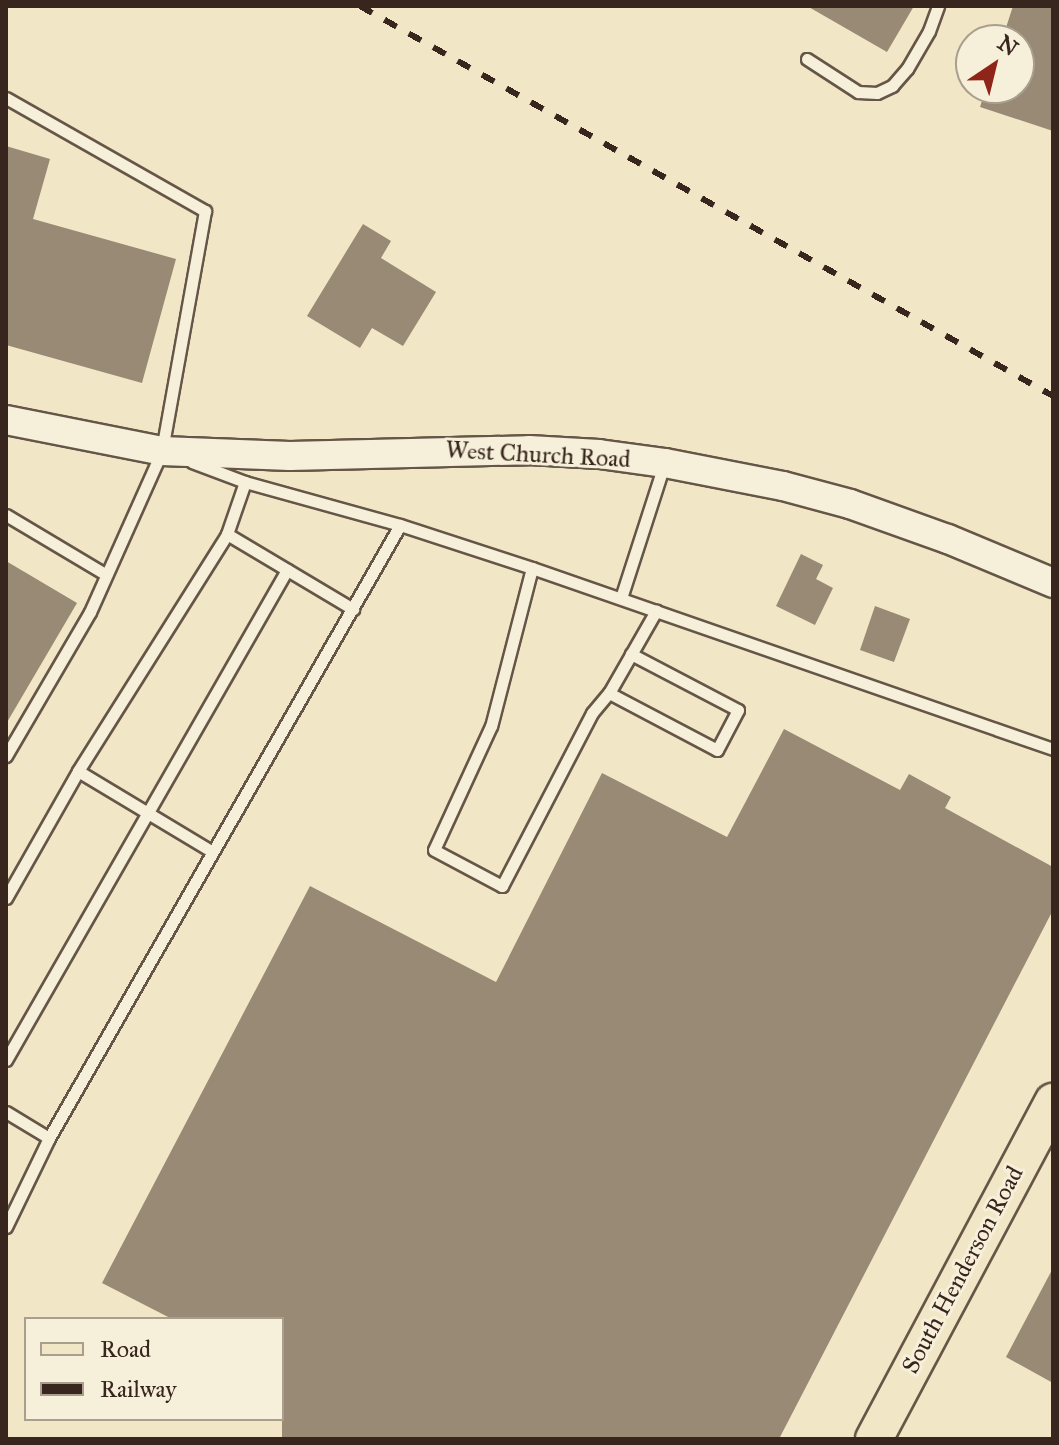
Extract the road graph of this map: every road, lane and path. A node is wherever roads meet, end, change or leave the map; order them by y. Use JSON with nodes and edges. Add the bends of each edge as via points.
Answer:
{"nodes":[{"id":1,"x":938,"y":6,"type":"edge"},
{"id":2,"x":807,"y":59,"type":"dead end"},
{"id":3,"x":6,"y":98,"type":"edge"},
{"id":4,"x":6,"y":420,"type":"edge"},
{"id":5,"x":162,"y":451,"type":"junction"},
{"id":6,"x":665,"y":463,"type":"junction"},
{"id":7,"x":245,"y":482,"type":"junction"},
{"id":8,"x":6,"y":515,"type":"edge"},
{"id":9,"x":400,"y":525,"type":"junction"},
{"id":10,"x":227,"y":534,"type":"junction"},
{"id":11,"x":532,"y":568,"type":"junction"},
{"id":12,"x":287,"y":570,"type":"junction"},
{"id":13,"x":105,"y":574,"type":"junction"},
{"id":14,"x":1053,"y":583,"type":"edge"},
{"id":15,"x":621,"y":598,"type":"junction"},
{"id":16,"x":353,"y":609,"type":"junction"},
{"id":17,"x":656,"y":611,"type":"junction"},
{"id":18,"x":631,"y":654,"type":"junction"},
{"id":19,"x":609,"y":693,"type":"junction"},
{"id":20,"x":1053,"y":749,"type":"edge"},
{"id":21,"x":6,"y":756,"type":"edge"},
{"id":22,"x":78,"y":771,"type":"junction"},
{"id":23,"x":149,"y":813,"type":"junction"},
{"id":24,"x":213,"y":852,"type":"junction"},
{"id":25,"x":6,"y":898,"type":"edge"},
{"id":26,"x":6,"y":1060,"type":"edge"},
{"id":27,"x":1053,"y":1102,"type":"edge"},
{"id":28,"x":6,"y":1112,"type":"edge"},
{"id":29,"x":49,"y":1138,"type":"junction"},
{"id":30,"x":6,"y":1227,"type":"edge"},
{"id":31,"x":874,"y":1439,"type":"edge"}],
"edges":[{"from":1,"to":2,"type":"lane","via":[[907,69],[877,93],[858,92]]},
{"from":3,"to":5,"type":"lane","via":[[205,211]]},
{"from":4,"to":5,"type":"street","name":"West Church Road"},
{"from":5,"to":6,"type":"street","name":"West Church Road","via":[[290,456],[529,450]]},
{"from":5,"to":7,"type":"lane"},
{"from":5,"to":13,"type":"lane"},
{"from":6,"to":14,"type":"street","name":"West Church Road","via":[[850,504]]},
{"from":6,"to":15,"type":"lane"},
{"from":7,"to":9,"type":"lane"},
{"from":7,"to":10,"type":"lane"},
{"from":8,"to":13,"type":"lane"},
{"from":9,"to":11,"type":"lane"},
{"from":9,"to":16,"type":"lane"},
{"from":10,"to":12,"type":"lane"},
{"from":10,"to":22,"type":"lane"},
{"from":11,"to":15,"type":"lane"},
{"from":11,"to":19,"type":"lane","via":[[491,726],[434,850],[502,886],[592,713]]},
{"from":12,"to":16,"type":"lane"},
{"from":12,"to":23,"type":"lane"},
{"from":13,"to":21,"type":"lane","via":[[90,612]]},
{"from":15,"to":17,"type":"lane"},
{"from":16,"to":24,"type":"lane"},
{"from":17,"to":18,"type":"lane"},
{"from":17,"to":20,"type":"lane"},
{"from":18,"to":19,"type":"lane"},
{"from":18,"to":19,"type":"lane","via":[[738,710],[717,750]]},
{"from":22,"to":23,"type":"lane"},
{"from":22,"to":25,"type":"lane"},
{"from":23,"to":24,"type":"lane"},
{"from":23,"to":26,"type":"lane"},
{"from":24,"to":29,"type":"lane"},
{"from":27,"to":31,"type":"main road","name":"South Henderson Road"},
{"from":28,"to":29,"type":"lane"},
{"from":29,"to":30,"type":"lane"}]}
